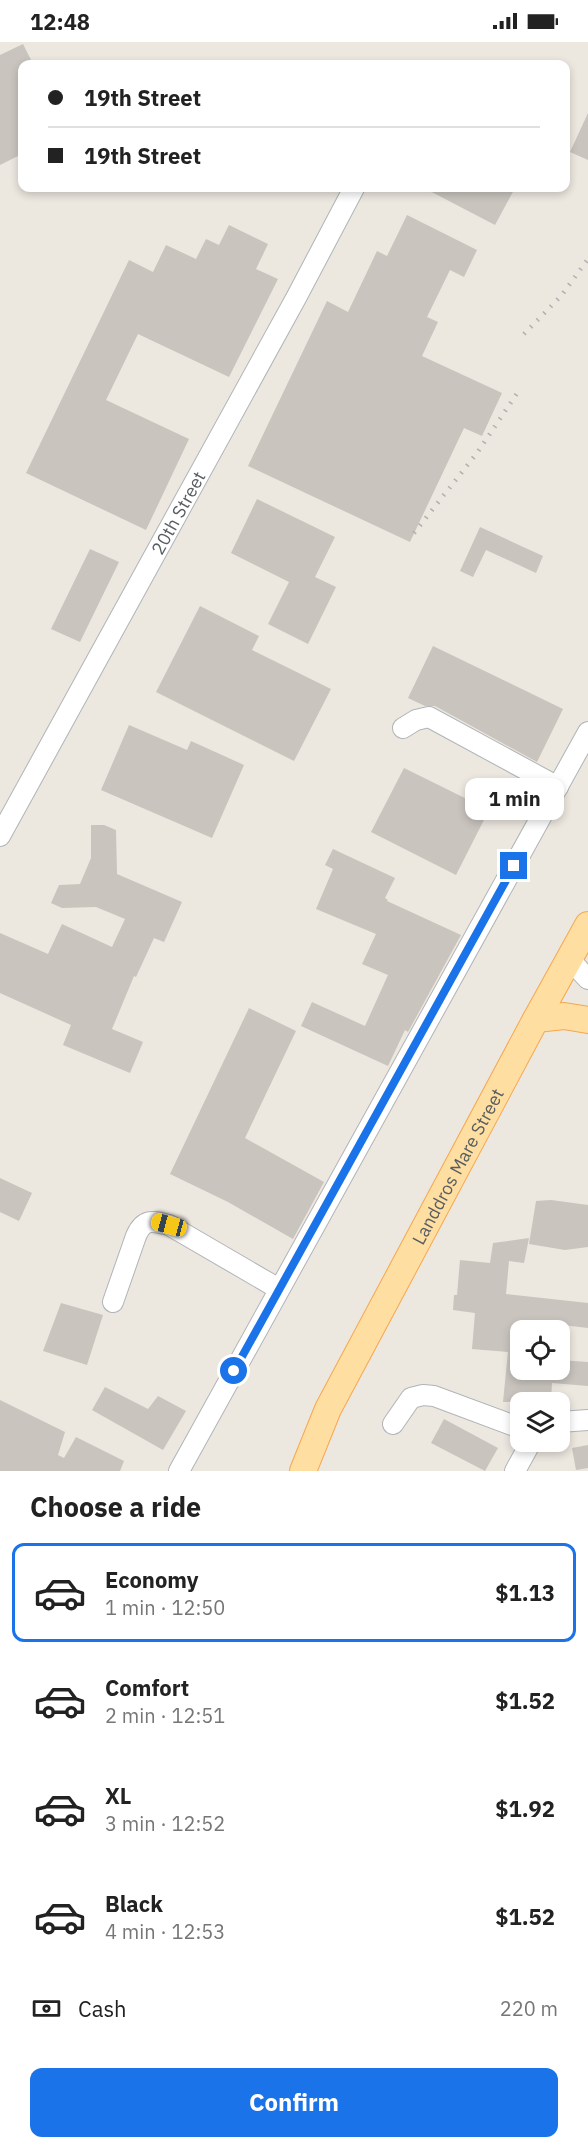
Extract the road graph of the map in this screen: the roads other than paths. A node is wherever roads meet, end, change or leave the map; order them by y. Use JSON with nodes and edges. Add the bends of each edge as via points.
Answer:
{"nodes":[{"id":1,"x":352,"y":192,"type":"edge"},
{"id":2,"x":403,"y":728,"type":"dead end"},
{"id":3,"x":588,"y":732,"type":"edge"},
{"id":4,"x":558,"y":787,"type":"junction"},
{"id":5,"x":0,"y":836,"type":"edge"},
{"id":6,"x":588,"y":925,"type":"edge"},
{"id":7,"x":570,"y":960,"type":"junction"},
{"id":8,"x":588,"y":978,"type":"edge"},
{"id":9,"x":536,"y":1019,"type":"junction"},
{"id":10,"x":588,"y":1020,"type":"edge"},
{"id":11,"x":279,"y":1289,"type":"junction"},
{"id":12,"x":113,"y":1302,"type":"dead end"},
{"id":13,"x":328,"y":1409,"type":"junction"},
{"id":14,"x":588,"y":1420,"type":"edge"},
{"id":15,"x":570,"y":1421,"type":"edge"},
{"id":16,"x":393,"y":1424,"type":"dead end"},
{"id":17,"x":510,"y":1424,"type":"edge"},
{"id":18,"x":525,"y":1452,"type":"edge"},
{"id":19,"x":178,"y":1471,"type":"edge"},
{"id":20,"x":285,"y":1471,"type":"edge"},
{"id":21,"x":303,"y":1471,"type":"edge"},
{"id":22,"x":514,"y":1471,"type":"edge"}],
"edges":[{"from":1,"to":5,"type":"street","name":"20th Street"},
{"from":2,"to":4,"type":"street","via":[[429,717]]},
{"from":3,"to":4,"type":"street"},
{"from":4,"to":11,"type":"street"},
{"from":6,"to":7,"type":"main road","name":"Landdros Mare Street"},
{"from":7,"to":8,"type":"street"},
{"from":7,"to":9,"type":"main road","name":"Landdros Mare Street"},
{"from":9,"to":10,"type":"main road","via":[[564,1016]]},
{"from":9,"to":13,"type":"main road","name":"Landdros Mare Street"},
{"from":11,"to":12,"type":"street","via":[[169,1225],[148,1222],[136,1236]]},
{"from":11,"to":19,"type":"street"},
{"from":13,"to":20,"type":"main road","name":"Landdros Mare Street"},
{"from":13,"to":21,"type":"main road","name":"Landdros Mare Street"},
{"from":14,"to":15,"type":"street"},
{"from":16,"to":17,"type":"street","via":[[411,1398],[423,1395],[453,1401]]},
{"from":18,"to":22,"type":"street"}]}
